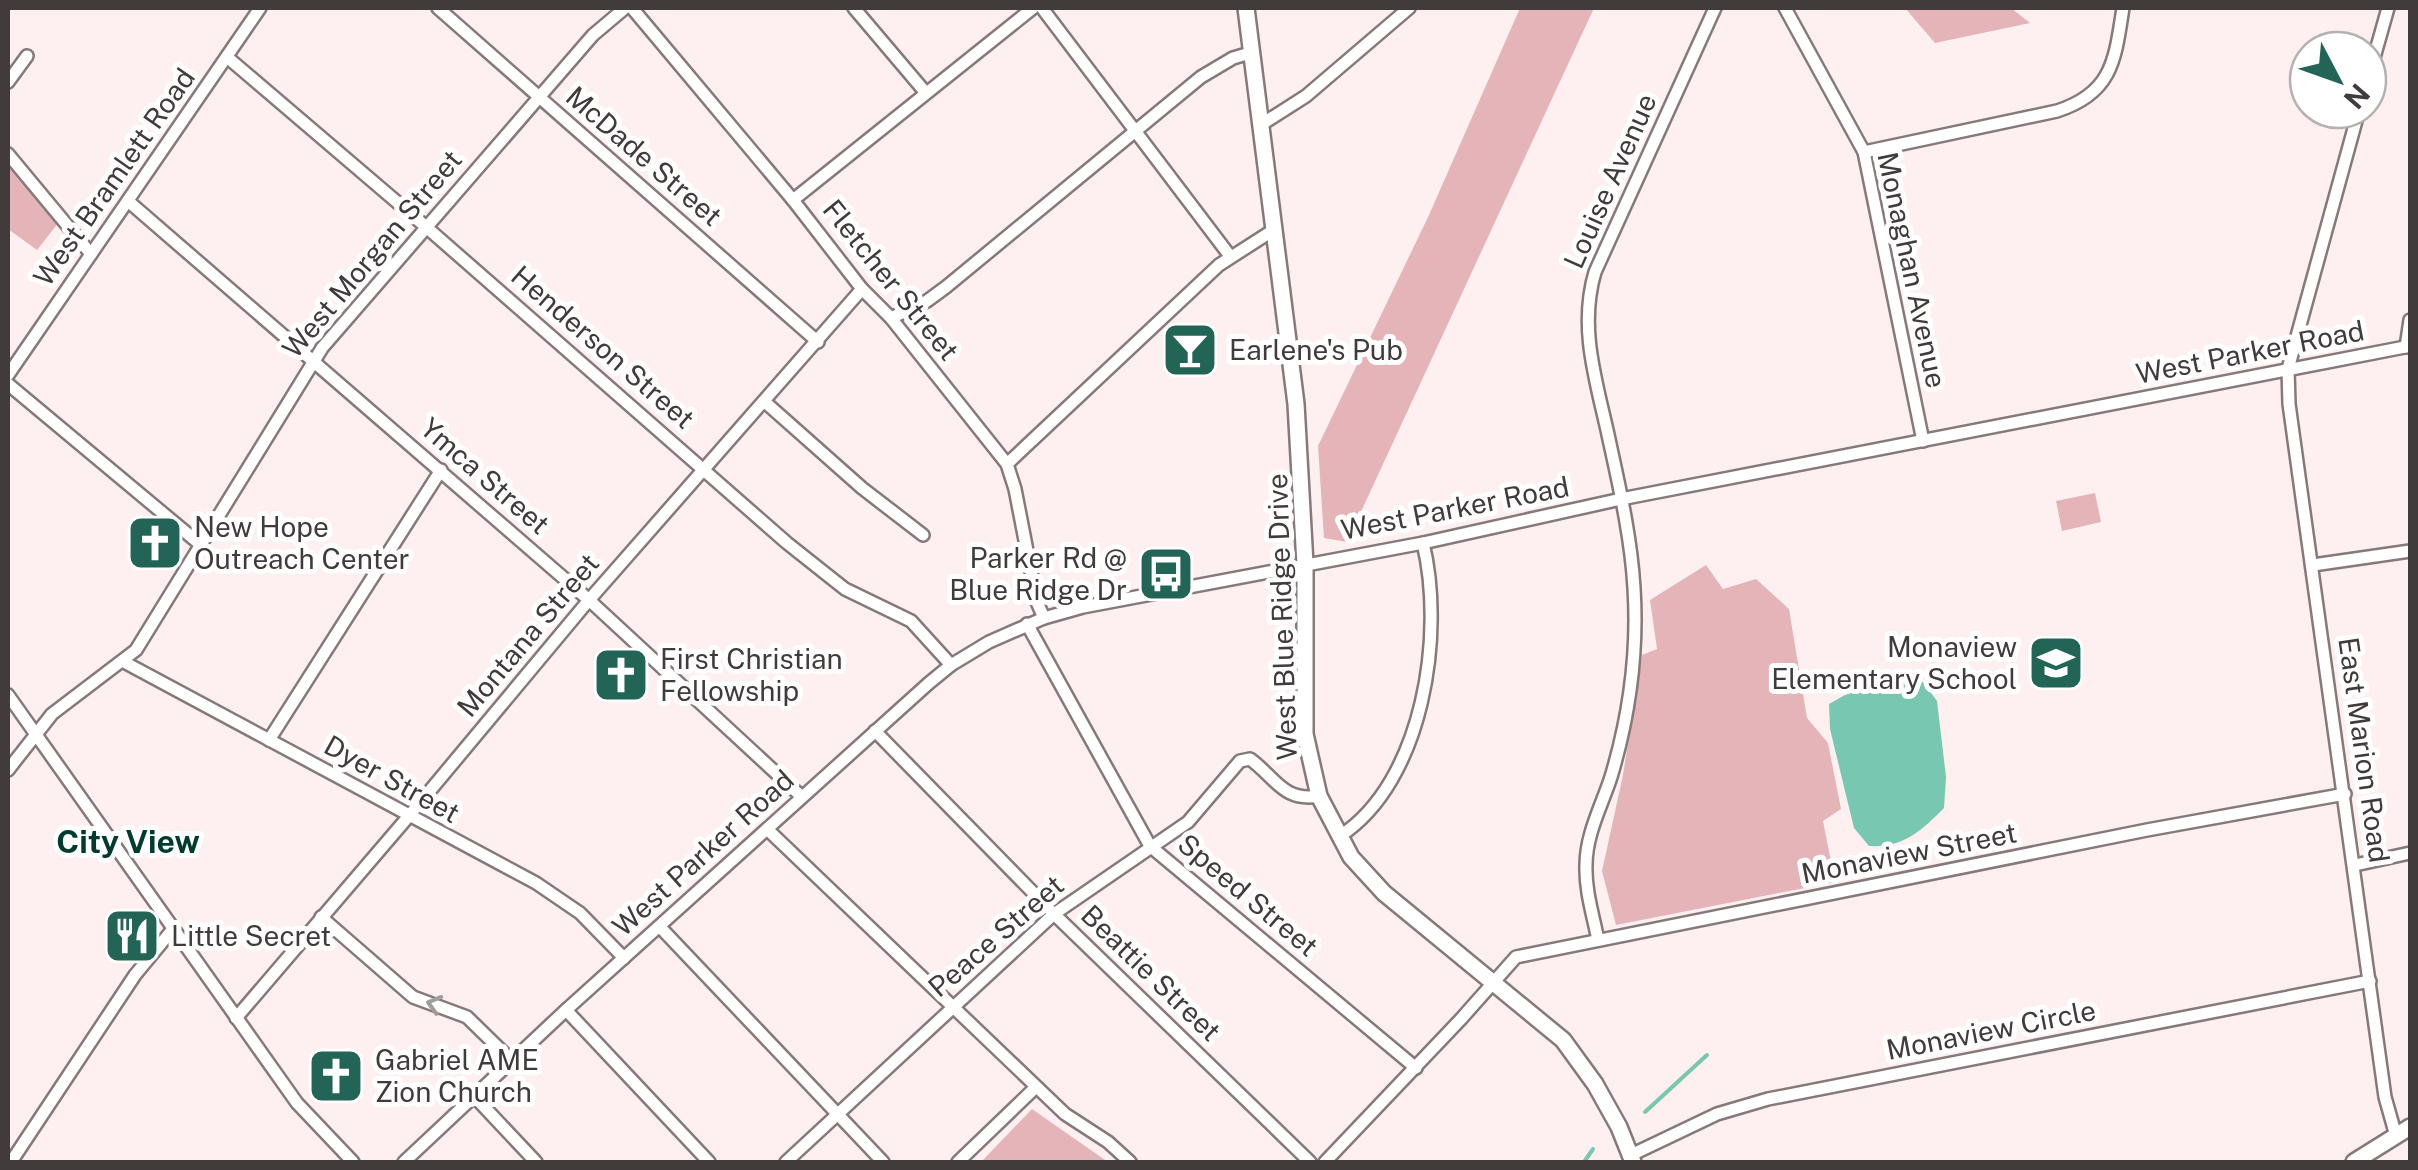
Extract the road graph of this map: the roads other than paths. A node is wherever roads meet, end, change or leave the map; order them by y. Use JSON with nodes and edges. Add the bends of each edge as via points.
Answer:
{"nodes":[{"id":1,"x":260,"y":8,"type":"edge"},
{"id":2,"x":438,"y":8,"type":"edge"},
{"id":3,"x":628,"y":8,"type":"edge"},
{"id":4,"x":854,"y":8,"type":"edge"},
{"id":5,"x":1032,"y":8,"type":"edge"},
{"id":6,"x":1042,"y":8,"type":"edge"},
{"id":7,"x":1246,"y":8,"type":"edge"},
{"id":8,"x":1409,"y":8,"type":"edge"},
{"id":9,"x":1715,"y":8,"type":"edge"},
{"id":10,"x":1785,"y":8,"type":"edge"},
{"id":11,"x":2122,"y":8,"type":"edge"},
{"id":12,"x":1250,"y":53,"type":"junction"},
{"id":13,"x":26,"y":56,"type":"dead end"},
{"id":14,"x":227,"y":57,"type":"junction"},
{"id":15,"x":8,"y":82,"type":"edge"},
{"id":16,"x":926,"y":93,"type":"junction"},
{"id":17,"x":539,"y":96,"type":"junction"},
{"id":18,"x":1262,"y":124,"type":"junction"},
{"id":19,"x":2354,"y":130,"type":"edge"},
{"id":20,"x":1135,"y":132,"type":"junction"},
{"id":21,"x":1864,"y":152,"type":"junction"},
{"id":22,"x":8,"y":154,"type":"edge"},
{"id":23,"x":793,"y":200,"type":"junction"},
{"id":24,"x":128,"y":201,"type":"junction"},
{"id":25,"x":426,"y":226,"type":"junction"},
{"id":26,"x":1274,"y":229,"type":"junction"},
{"id":27,"x":92,"y":254,"type":"junction"},
{"id":28,"x":1230,"y":256,"type":"junction"},
{"id":29,"x":862,"y":289,"type":"junction"},
{"id":30,"x":891,"y":318,"type":"junction"},
{"id":31,"x":2410,"y":320,"type":"edge"},
{"id":32,"x":818,"y":342,"type":"junction"},
{"id":33,"x":2408,"y":347,"type":"edge"},
{"id":34,"x":313,"y":360,"type":"junction"},
{"id":35,"x":2288,"y":370,"type":"junction"},
{"id":36,"x":8,"y":375,"type":"edge"},
{"id":37,"x":8,"y":384,"type":"edge"},
{"id":38,"x":765,"y":402,"type":"junction"},
{"id":39,"x":1923,"y":440,"type":"junction"},
{"id":40,"x":1007,"y":464,"type":"junction"},
{"id":41,"x":441,"y":470,"type":"junction"},
{"id":42,"x":706,"y":470,"type":"junction"},
{"id":43,"x":1621,"y":499,"type":"junction"},
{"id":44,"x":923,"y":535,"type":"dead end"},
{"id":45,"x":1423,"y":543,"type":"junction"},
{"id":46,"x":201,"y":546,"type":"junction"},
{"id":47,"x":2410,"y":552,"type":"edge"},
{"id":48,"x":1305,"y":564,"type":"junction"},
{"id":49,"x":2313,"y":564,"type":"junction"},
{"id":50,"x":589,"y":600,"type":"junction"},
{"id":51,"x":1044,"y":618,"type":"junction"},
{"id":52,"x":1027,"y":624,"type":"junction"},
{"id":53,"x":124,"y":662,"type":"junction"},
{"id":54,"x":951,"y":664,"type":"junction"},
{"id":55,"x":8,"y":695,"type":"edge"},
{"id":56,"x":875,"y":731,"type":"junction"},
{"id":57,"x":34,"y":736,"type":"junction"},
{"id":58,"x":269,"y":740,"type":"junction"},
{"id":59,"x":8,"y":770,"type":"edge"},
{"id":60,"x":2345,"y":794,"type":"junction"},
{"id":61,"x":1319,"y":796,"type":"junction"},
{"id":62,"x":802,"y":797,"type":"junction"},
{"id":63,"x":408,"y":817,"type":"junction"},
{"id":64,"x":767,"y":829,"type":"junction"},
{"id":65,"x":1340,"y":836,"type":"junction"},
{"id":66,"x":1150,"y":846,"type":"junction"},
{"id":67,"x":2410,"y":853,"type":"edge"},
{"id":68,"x":2354,"y":865,"type":"junction"},
{"id":69,"x":1054,"y":914,"type":"junction"},
{"id":70,"x":321,"y":918,"type":"junction"},
{"id":71,"x":660,"y":927,"type":"junction"},
{"id":72,"x":172,"y":929,"type":"junction"},
{"id":73,"x":1598,"y":940,"type":"junction"},
{"id":74,"x":624,"y":958,"type":"junction"},
{"id":75,"x":2370,"y":981,"type":"junction"},
{"id":76,"x":1495,"y":982,"type":"junction"},
{"id":77,"x":952,"y":1008,"type":"junction"},
{"id":78,"x":566,"y":1010,"type":"junction"},
{"id":79,"x":236,"y":1018,"type":"junction"},
{"id":80,"x":512,"y":1060,"type":"junction"},
{"id":81,"x":1416,"y":1068,"type":"junction"},
{"id":82,"x":1036,"y":1087,"type":"junction"},
{"id":83,"x":473,"y":1095,"type":"junction"},
{"id":84,"x":838,"y":1116,"type":"junction"},
{"id":85,"x":2410,"y":1127,"type":"edge"},
{"id":86,"x":2396,"y":1136,"type":"junction"},
{"id":87,"x":1632,"y":1159,"type":"edge"},
{"id":88,"x":11,"y":1162,"type":"edge"},
{"id":89,"x":352,"y":1162,"type":"edge"},
{"id":90,"x":404,"y":1162,"type":"edge"},
{"id":91,"x":536,"y":1162,"type":"edge"},
{"id":92,"x":710,"y":1162,"type":"edge"},
{"id":93,"x":786,"y":1162,"type":"edge"},
{"id":94,"x":883,"y":1162,"type":"edge"},
{"id":95,"x":958,"y":1162,"type":"edge"},
{"id":96,"x":1130,"y":1162,"type":"edge"},
{"id":97,"x":1310,"y":1162,"type":"edge"},
{"id":98,"x":1325,"y":1162,"type":"edge"},
{"id":99,"x":2354,"y":1162,"type":"edge"}],
"edges":[{"from":1,"to":14,"type":"street","name":"West Bramlett Road"},
{"from":2,"to":17,"type":"street","name":"McDade Street"},
{"from":3,"to":17,"type":"street","name":"West Morgan Street","via":[[593,35]]},
{"from":3,"to":23,"type":"street","name":"Fletcher Street"},
{"from":4,"to":16,"type":"street"},
{"from":5,"to":16,"type":"street"},
{"from":6,"to":20,"type":"street"},
{"from":7,"to":12,"type":"main road","name":"West Blue Ridge Drive"},
{"from":8,"to":18,"type":"street","via":[[1306,96]]},
{"from":9,"to":43,"type":"street","name":"Louise Avenue","via":[[1590,292],[1590,356]]},
{"from":10,"to":21,"type":"street","name":"Monaghan Avenue"},
{"from":11,"to":21,"type":"street","via":[[2109,72],[2084,100]]},
{"from":12,"to":18,"type":"main road","name":"West Blue Ridge Drive"},
{"from":12,"to":20,"type":"street","via":[[1201,77]]},
{"from":13,"to":15,"type":"street"},
{"from":14,"to":24,"type":"street","name":"West Bramlett Road"},
{"from":14,"to":25,"type":"street","name":"Henderson Street"},
{"from":16,"to":23,"type":"street"},
{"from":17,"to":25,"type":"street","name":"West Morgan Street"},
{"from":17,"to":32,"type":"street","name":"McDade Street"},
{"from":18,"to":26,"type":"main road","name":"West Blue Ridge Drive"},
{"from":19,"to":35,"type":"street"},
{"from":20,"to":28,"type":"street"},
{"from":20,"to":30,"type":"street","via":[[946,287]]},
{"from":21,"to":39,"type":"street","name":"Monaghan Avenue"},
{"from":22,"to":27,"type":"street"},
{"from":23,"to":29,"type":"street","name":"Fletcher Street"},
{"from":24,"to":27,"type":"street","name":"West Bramlett Road"},
{"from":24,"to":34,"type":"street","name":"Ymca Street"},
{"from":25,"to":34,"type":"street","name":"West Morgan Street"},
{"from":25,"to":42,"type":"street","name":"Henderson Street"},
{"from":26,"to":28,"type":"street"},
{"from":26,"to":48,"type":"main road","name":"West Blue Ridge Drive","via":[[1296,404]]},
{"from":27,"to":36,"type":"street","name":"West Bramlett Road"},
{"from":28,"to":40,"type":"street"},
{"from":29,"to":30,"type":"street","name":"Fletcher Street"},
{"from":29,"to":32,"type":"street","name":"Montana Street"},
{"from":30,"to":40,"type":"street","name":"Fletcher Street"},
{"from":31,"to":33,"type":"street"},
{"from":32,"to":38,"type":"street","name":"Montana Street"},
{"from":33,"to":35,"type":"street","name":"West Parker Road"},
{"from":34,"to":41,"type":"street","name":"Ymca Street"},
{"from":34,"to":46,"type":"street","name":"West Morgan Street"},
{"from":35,"to":39,"type":"street","name":"West Parker Road"},
{"from":35,"to":49,"type":"street","name":"East Marion Road"},
{"from":37,"to":46,"type":"street"},
{"from":38,"to":42,"type":"street","name":"Montana Street"},
{"from":38,"to":44,"type":"street"},
{"from":39,"to":43,"type":"street","name":"West Parker Road"},
{"from":40,"to":51,"type":"street","name":"Fletcher Street"},
{"from":41,"to":50,"type":"street","name":"Ymca Street"},
{"from":41,"to":58,"type":"street"},
{"from":42,"to":50,"type":"street","name":"Montana Street"},
{"from":42,"to":54,"type":"street","name":"Henderson Street","via":[[832,581],[911,622]]},
{"from":43,"to":45,"type":"street","name":"West Parker Road"},
{"from":43,"to":73,"type":"street","name":"Louise Avenue","via":[[1635,618],[1628,704],[1585,862]]},
{"from":45,"to":48,"type":"street","name":"West Parker Road"},
{"from":45,"to":65,"type":"street","via":[[1432,617],[1418,712],[1376,802]]},
{"from":46,"to":53,"type":"street","name":"West Morgan Street"},
{"from":47,"to":49,"type":"street"},
{"from":48,"to":51,"type":"street","name":"West Parker Road"},
{"from":48,"to":61,"type":"main road","name":"West Blue Ridge Drive","via":[[1306,734]]},
{"from":49,"to":60,"type":"street","name":"East Marion Road"},
{"from":50,"to":62,"type":"street","name":"Ymca Street"},
{"from":50,"to":63,"type":"street","name":"Montana Street"},
{"from":51,"to":52,"type":"street","name":"West Parker Road"},
{"from":52,"to":54,"type":"street","name":"West Parker Road"},
{"from":52,"to":66,"type":"street","name":"Speed Street"},
{"from":53,"to":57,"type":"street","name":"West Morgan Street","via":[[52,714]]},
{"from":53,"to":58,"type":"street","name":"Dyer Street"},
{"from":54,"to":56,"type":"street","name":"West Parker Road"},
{"from":55,"to":57,"type":"street"},
{"from":56,"to":62,"type":"street","name":"West Parker Road"},
{"from":56,"to":69,"type":"street","name":"Beattie Street"},
{"from":57,"to":59,"type":"street","name":"West Morgan Street"},
{"from":57,"to":72,"type":"street"},
{"from":58,"to":63,"type":"street","name":"Dyer Street"},
{"from":60,"to":68,"type":"street","name":"East Marion Road"},
{"from":60,"to":73,"type":"street","name":"Monaview Street"},
{"from":61,"to":65,"type":"main road","name":"West Blue Ridge Drive"},
{"from":61,"to":66,"type":"street","name":"Peace Street","via":[[1300,799],[1244,759],[1188,822]]},
{"from":62,"to":64,"type":"street","name":"West Parker Road"},
{"from":63,"to":70,"type":"street","name":"Montana Street"},
{"from":63,"to":74,"type":"street","name":"Dyer Street","via":[[553,893]]},
{"from":64,"to":71,"type":"street","name":"West Parker Road"},
{"from":64,"to":77,"type":"street"},
{"from":65,"to":76,"type":"main road","name":"West Blue Ridge Drive","via":[[1384,893]]},
{"from":66,"to":69,"type":"street","name":"Peace Street"},
{"from":66,"to":81,"type":"street","name":"Speed Street"},
{"from":67,"to":68,"type":"street"},
{"from":68,"to":75,"type":"street","name":"East Marion Road"},
{"from":69,"to":77,"type":"street","name":"Peace Street"},
{"from":69,"to":97,"type":"street","name":"Beattie Street"},
{"from":70,"to":79,"type":"street","name":"Montana Street"},
{"from":80,"to":70,"type":"street","one_way":true,"via":[[467,1017],[414,997]]},
{"from":71,"to":74,"type":"street","name":"West Parker Road"},
{"from":71,"to":84,"type":"street"},
{"from":72,"to":79,"type":"street"},
{"from":72,"to":88,"type":"street"},
{"from":73,"to":76,"type":"street","name":"Monaview Street","via":[[1516,957]]},
{"from":74,"to":78,"type":"street","name":"West Parker Road"},
{"from":75,"to":86,"type":"street","name":"East Marion Road"},
{"from":75,"to":87,"type":"street","name":"Monaview Circle","via":[[1768,1100],[1717,1114]]},
{"from":76,"to":81,"type":"street","name":"Monaview Street"},
{"from":76,"to":87,"type":"main road","name":"West Blue Ridge Drive","via":[[1580,1060]]},
{"from":77,"to":82,"type":"street"},
{"from":77,"to":84,"type":"street","name":"Peace Street"},
{"from":78,"to":80,"type":"street","name":"West Parker Road"},
{"from":78,"to":92,"type":"street"},
{"from":79,"to":89,"type":"street","via":[[297,1104]]},
{"from":80,"to":83,"type":"street","name":"West Parker Road"},
{"from":81,"to":98,"type":"street","name":"Monaview Street"},
{"from":82,"to":95,"type":"street"},
{"from":82,"to":96,"type":"street"},
{"from":83,"to":90,"type":"street","name":"West Parker Road"},
{"from":83,"to":91,"type":"street"},
{"from":84,"to":93,"type":"street","name":"Peace Street"},
{"from":84,"to":94,"type":"street"},
{"from":85,"to":86,"type":"main road"},
{"from":86,"to":99,"type":"main road"}]}
